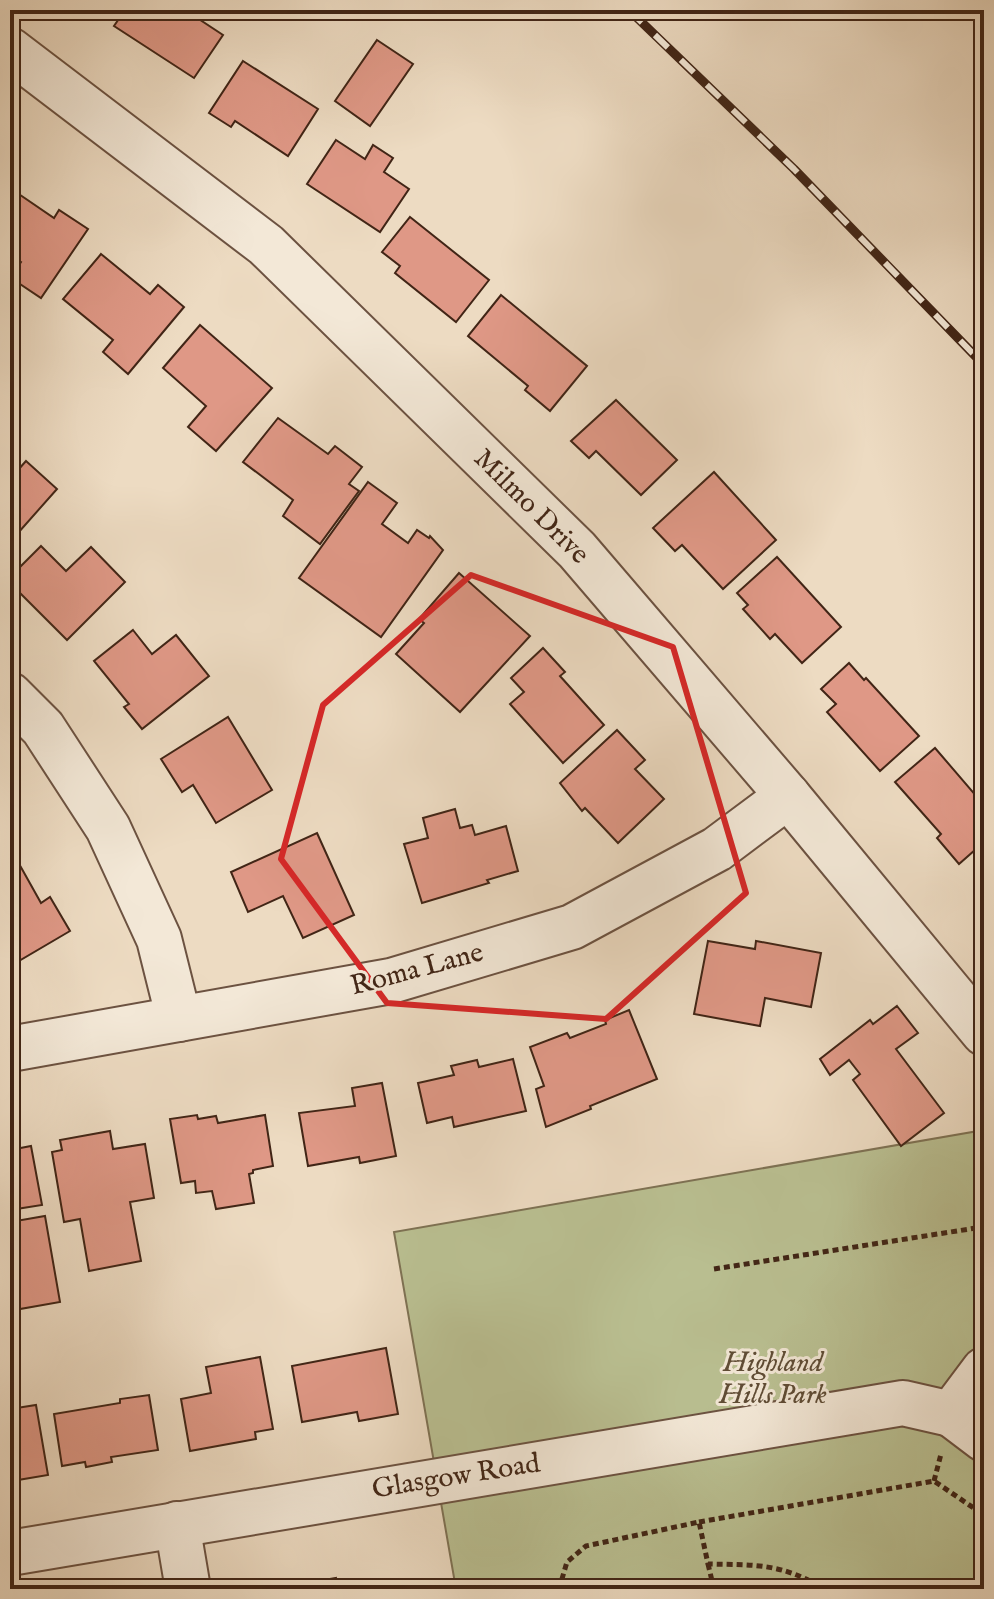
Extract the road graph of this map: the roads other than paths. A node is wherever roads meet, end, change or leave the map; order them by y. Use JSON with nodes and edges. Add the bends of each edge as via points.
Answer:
{"nodes":[{"id":1,"x":10,"y":50,"type":"edge"},
{"id":2,"x":10,"y":695,"type":"edge"},
{"id":3,"x":788,"y":796,"type":"junction"},
{"id":4,"x":179,"y":1019,"type":"junction"},
{"id":5,"x":984,"y":1033,"type":"edge"},
{"id":6,"x":10,"y":1049,"type":"edge"},
{"id":7,"x":984,"y":1370,"type":"edge"},
{"id":8,"x":968,"y":1426,"type":"edge"},
{"id":9,"x":177,"y":1524,"type":"junction"},
{"id":10,"x":10,"y":1553,"type":"edge"},
{"id":11,"x":188,"y":1589,"type":"edge"}],
"edges":[{"from":1,"to":3,"type":"street","name":"Milmo Drive","via":[[266,245],[577,550]]},
{"from":2,"to":4,"type":"street","via":[[43,728],[108,828],[159,939]]},
{"from":3,"to":4,"type":"street","name":"Roma Lane","via":[[717,849],[572,927],[391,981]]},
{"from":3,"to":5,"type":"street","name":"Milmo Drive"},
{"from":4,"to":6,"type":"street","name":"Roma Lane"},
{"from":7,"to":8,"type":"street"},
{"from":8,"to":9,"type":"street","name":"Glasgow Road","via":[[903,1403]]},
{"from":9,"to":10,"type":"street","name":"Glasgow Road"},
{"from":9,"to":11,"type":"street"}]}
